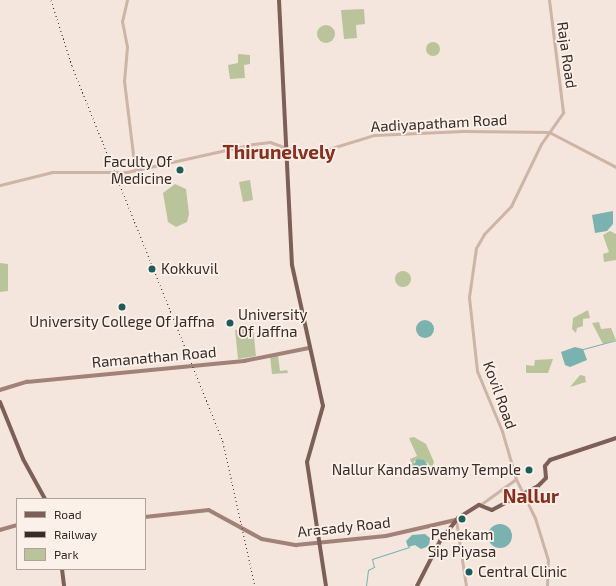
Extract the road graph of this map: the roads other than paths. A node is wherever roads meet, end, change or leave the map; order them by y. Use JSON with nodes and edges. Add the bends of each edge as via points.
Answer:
{"nodes":[{"id":1,"x":127,"y":0,"type":"edge"},
{"id":2,"x":279,"y":0,"type":"edge"},
{"id":3,"x":549,"y":0,"type":"edge"},
{"id":4,"x":563,"y":112,"type":"joint"},
{"id":5,"x":549,"y":132,"type":"junction"},
{"id":6,"x":287,"y":149,"type":"junction"},
{"id":7,"x":616,"y":167,"type":"edge"},
{"id":8,"x":135,"y":170,"type":"junction"},
{"id":9,"x":0,"y":185,"type":"edge"},
{"id":10,"x":309,"y":348,"type":"junction"},
{"id":11,"x":0,"y":390,"type":"edge"},
{"id":12,"x":0,"y":402,"type":"edge"},
{"id":13,"x":616,"y":438,"type":"edge"},
{"id":14,"x":516,"y":479,"type":"junction"},
{"id":15,"x":524,"y":494,"type":"junction"},
{"id":16,"x":44,"y":498,"type":"edge"},
{"id":17,"x":480,"y":505,"type":"junction"},
{"id":18,"x":146,"y":517,"type":"edge"},
{"id":19,"x":456,"y":520,"type":"junction"},
{"id":20,"x":16,"y":525,"type":"edge"},
{"id":21,"x":0,"y":530,"type":"edge"},
{"id":22,"x":317,"y":544,"type":"junction"},
{"id":23,"x":62,"y":570,"type":"edge"},
{"id":24,"x":64,"y":586,"type":"edge"},
{"id":25,"x":326,"y":586,"type":"edge"},
{"id":26,"x":418,"y":586,"type":"edge"},
{"id":27,"x":466,"y":586,"type":"edge"},
{"id":28,"x":547,"y":586,"type":"edge"}],
"edges":[{"from":1,"to":8,"type":"street","via":[[122,21],[127,47],[124,81]]},
{"from":2,"to":6,"type":"main road"},
{"from":3,"to":4,"type":"street","name":"Raja Road"},
{"from":4,"to":5,"type":"street","name":"Kovil Road"},
{"from":5,"to":6,"type":"street","name":"Aadiyapatham Road","via":[[464,131],[374,135],[322,151]]},
{"from":5,"to":7,"type":"street","name":"Aadiyapatham Road"},
{"from":5,"to":14,"type":"street","name":"Kovil Road","via":[[511,206],[484,234],[476,248],[470,291],[470,336],[476,369],[502,431]]},
{"from":6,"to":8,"type":"street","name":"Aadiyapatham Road","via":[[270,142],[232,147]]},
{"from":6,"to":10,"type":"main road","via":[[292,265]]},
{"from":8,"to":9,"type":"street","name":"Aadiyapatham Road","via":[[52,172]]},
{"from":10,"to":11,"type":"main road","name":"Ramanathan Road","via":[[244,361],[27,382]]},
{"from":10,"to":22,"type":"main road","via":[[323,406],[307,462]]},
{"from":12,"to":16,"type":"main road","via":[[23,459]]},
{"from":13,"to":15,"type":"main road","via":[[548,461],[544,482]]},
{"from":14,"to":15,"type":"street","name":"Kovil Road"},
{"from":14,"to":17,"type":"street"},
{"from":15,"to":17,"type":"main road","via":[[491,511]]},
{"from":15,"to":28,"type":"street","name":"Kovil Road","via":[[548,560]]},
{"from":17,"to":19,"type":"main road"},
{"from":18,"to":22,"type":"main road","name":"Arasady Road","via":[[209,510],[269,541]]},
{"from":19,"to":22,"type":"main road","name":"Arasady Road","via":[[386,536]]},
{"from":19,"to":26,"type":"main road","via":[[440,541]]},
{"from":19,"to":27,"type":"street"},
{"from":20,"to":21,"type":"main road"},
{"from":22,"to":25,"type":"main road"},
{"from":23,"to":24,"type":"main road"}]}
